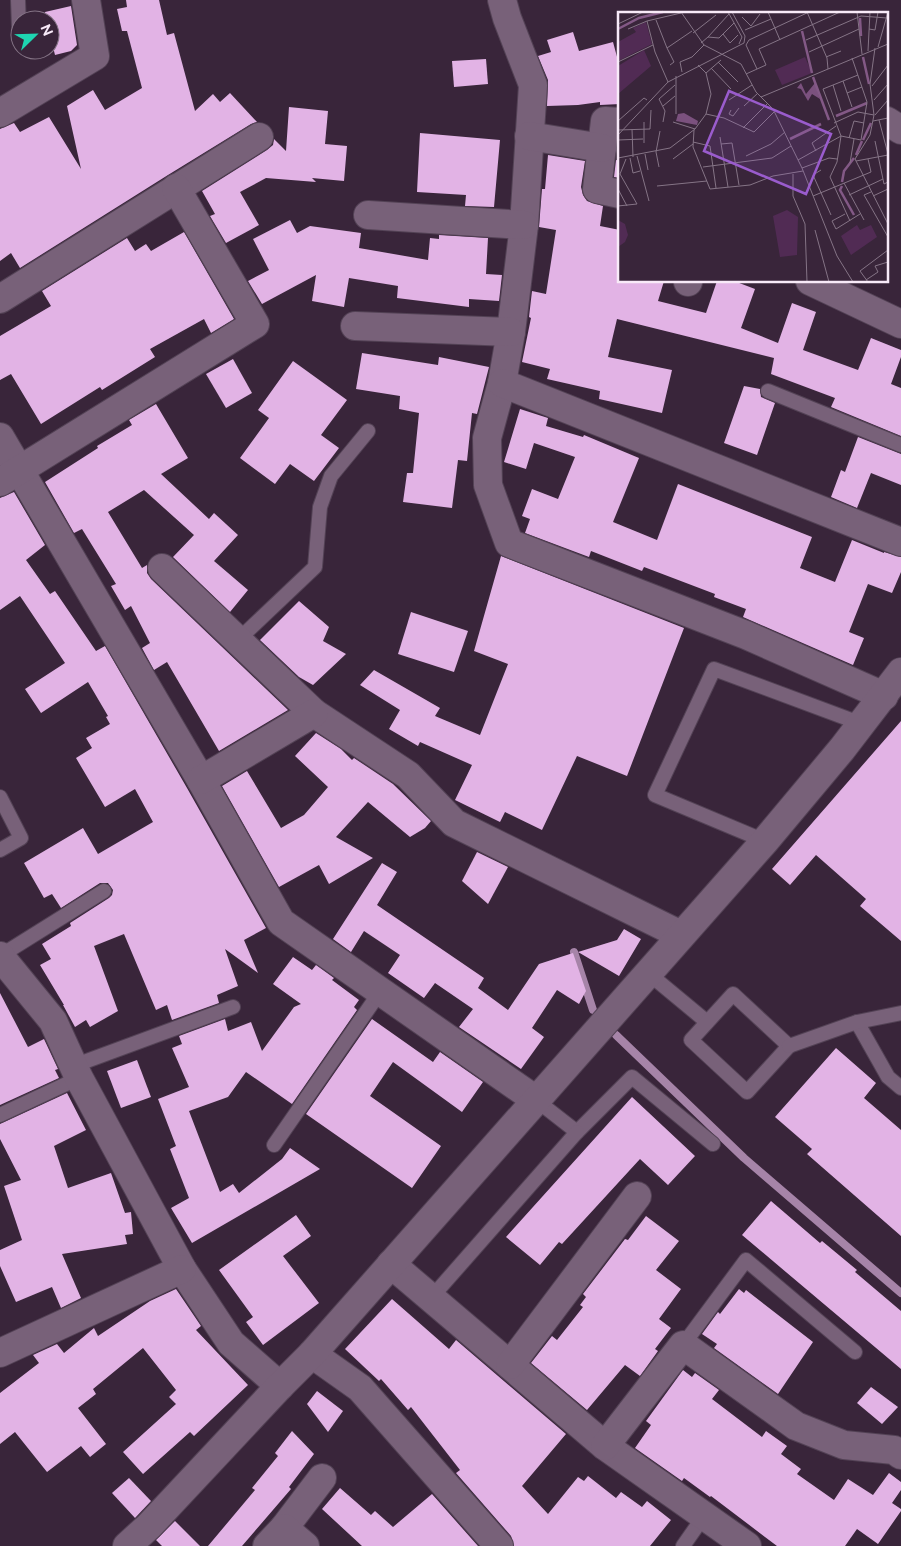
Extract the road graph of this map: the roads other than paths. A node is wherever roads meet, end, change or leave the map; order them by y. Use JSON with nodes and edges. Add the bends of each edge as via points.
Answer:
{"nodes":[{"id":1,"x":86,"y":0,"type":"edge"},
{"id":2,"x":502,"y":0,"type":"edge"},
{"id":3,"x":0,"y":113,"type":"edge"},
{"id":4,"x":618,"y":122,"type":"edge"},
{"id":5,"x":888,"y":122,"type":"edge"},
{"id":6,"x":901,"y":130,"type":"edge"},
{"id":7,"x":529,"y":136,"type":"junction"},
{"id":8,"x":258,"y":137,"type":"dead end"},
{"id":9,"x":602,"y":148,"type":"junction"},
{"id":10,"x":176,"y":188,"type":"junction"},
{"id":11,"x":618,"y":194,"type":"edge"},
{"id":12,"x":368,"y":215,"type":"dead end"},
{"id":13,"x":524,"y":225,"type":"junction"},
{"id":14,"x":812,"y":282,"type":"edge"},
{"id":15,"x":0,"y":299,"type":"edge"},
{"id":16,"x":901,"y":324,"type":"edge"},
{"id":17,"x":356,"y":326,"type":"dead end"},
{"id":18,"x":511,"y":332,"type":"junction"},
{"id":19,"x":502,"y":383,"type":"junction"},
{"id":20,"x":768,"y":390,"type":"dead end"},
{"id":21,"x":368,"y":431,"type":"dead end"},
{"id":22,"x":0,"y":436,"type":"edge"},
{"id":23,"x":901,"y":445,"type":"edge"},
{"id":24,"x":10,"y":476,"type":"edge"},
{"id":25,"x":901,"y":542,"type":"edge"},
{"id":26,"x":162,"y":568,"type":"dead end"},
{"id":27,"x":238,"y":640,"type":"junction"},
{"id":28,"x":901,"y":672,"type":"edge"},
{"id":29,"x":884,"y":696,"type":"junction"},
{"id":30,"x":314,"y":713,"type":"junction"},
{"id":31,"x":862,"y":724,"type":"junction"},
{"id":32,"x":200,"y":780,"type":"junction"},
{"id":33,"x":0,"y":797,"type":"edge"},
{"id":34,"x":765,"y":842,"type":"junction"},
{"id":35,"x":0,"y":850,"type":"edge"},
{"id":36,"x":104,"y":891,"type":"dead end"},
{"id":37,"x":681,"y":935,"type":"junction"},
{"id":38,"x":0,"y":956,"type":"edge"},
{"id":39,"x":648,"y":973,"type":"junction"},
{"id":40,"x":380,"y":992,"type":"junction"},
{"id":41,"x":233,"y":1007,"type":"dead end"},
{"id":42,"x":901,"y":1013,"type":"edge"},
{"id":43,"x":708,"y":1022,"type":"junction"},
{"id":44,"x":856,"y":1022,"type":"junction"},
{"id":45,"x":789,"y":1046,"type":"junction"},
{"id":46,"x":76,"y":1072,"type":"junction"},
{"id":47,"x":901,"y":1088,"type":"edge"},
{"id":48,"x":536,"y":1100,"type":"junction"},
{"id":49,"x":0,"y":1115,"type":"edge"},
{"id":50,"x":577,"y":1132,"type":"junction"},
{"id":51,"x":713,"y":1144,"type":"dead end"},
{"id":52,"x":274,"y":1145,"type":"dead end"},
{"id":53,"x":637,"y":1196,"type":"dead end"},
{"id":54,"x":391,"y":1264,"type":"junction"},
{"id":55,"x":182,"y":1269,"type":"junction"},
{"id":56,"x":431,"y":1298,"type":"junction"},
{"id":57,"x":682,"y":1345,"type":"junction"},
{"id":58,"x":855,"y":1352,"type":"dead end"},
{"id":59,"x":0,"y":1353,"type":"edge"},
{"id":60,"x":312,"y":1354,"type":"junction"},
{"id":61,"x":510,"y":1365,"type":"junction"},
{"id":62,"x":280,"y":1386,"type":"junction"},
{"id":63,"x":605,"y":1446,"type":"junction"},
{"id":64,"x":901,"y":1455,"type":"edge"},
{"id":65,"x":322,"y":1478,"type":"dead end"},
{"id":66,"x":704,"y":1516,"type":"junction"},
{"id":67,"x":275,"y":1537,"type":"edge"},
{"id":68,"x":127,"y":1546,"type":"edge"},
{"id":69,"x":305,"y":1546,"type":"edge"},
{"id":70,"x":498,"y":1546,"type":"edge"},
{"id":71,"x":683,"y":1546,"type":"edge"},
{"id":72,"x":747,"y":1546,"type":"edge"}],
"edges":[{"from":1,"to":3,"type":"street","via":[[94,56]]},
{"from":2,"to":7,"type":"street","via":[[533,85]]},
{"from":4,"to":9,"type":"street","via":[[605,121]]},
{"from":5,"to":6,"type":"street"},
{"from":7,"to":9,"type":"street"},
{"from":7,"to":13,"type":"street"},
{"from":8,"to":10,"type":"street"},
{"from":9,"to":11,"type":"street","via":[[597,189]]},
{"from":10,"to":15,"type":"street"},
{"from":10,"to":24,"type":"street","via":[[255,324]]},
{"from":12,"to":13,"type":"street"},
{"from":13,"to":18,"type":"street"},
{"from":14,"to":16,"type":"street"},
{"from":17,"to":18,"type":"street"},
{"from":18,"to":19,"type":"street"},
{"from":19,"to":25,"type":"street"},
{"from":19,"to":29,"type":"street","via":[[487,438],[488,485],[509,543],[746,635]]},
{"from":20,"to":23,"type":"lane"},
{"from":21,"to":27,"type":"lane","via":[[331,476],[320,507],[315,567]]},
{"from":22,"to":24,"type":"street"},
{"from":24,"to":32,"type":"street"},
{"from":26,"to":27,"type":"street"},
{"from":27,"to":30,"type":"street"},
{"from":28,"to":29,"type":"street"},
{"from":29,"to":31,"type":"street"},
{"from":30,"to":32,"type":"street"},
{"from":30,"to":37,"type":"street","via":[[408,775],[454,823]]},
{"from":31,"to":34,"type":"street"},
{"from":31,"to":34,"type":"lane","via":[[714,669],[655,795]]},
{"from":32,"to":40,"type":"street","via":[[281,922]]},
{"from":33,"to":35,"type":"lane","via":[[21,838]]},
{"from":34,"to":37,"type":"street"},
{"from":36,"to":38,"type":"lane"},
{"from":37,"to":39,"type":"street"},
{"from":38,"to":46,"type":"street","via":[[53,1021]]},
{"from":39,"to":43,"type":"lane"},
{"from":39,"to":48,"type":"street"},
{"from":40,"to":48,"type":"street"},
{"from":40,"to":52,"type":"lane"},
{"from":41,"to":46,"type":"lane"},
{"from":42,"to":44,"type":"lane"},
{"from":43,"to":45,"type":"lane","via":[[733,994]]},
{"from":43,"to":45,"type":"lane","via":[[691,1040],[747,1092]]},
{"from":44,"to":45,"type":"lane"},
{"from":44,"to":47,"type":"lane","via":[[888,1077]]},
{"from":46,"to":49,"type":"lane"},
{"from":46,"to":55,"type":"street"},
{"from":48,"to":50,"type":"lane"},
{"from":48,"to":54,"type":"street"},
{"from":50,"to":51,"type":"lane","via":[[632,1077]]},
{"from":50,"to":56,"type":"lane"},
{"from":53,"to":61,"type":"street"},
{"from":54,"to":56,"type":"street"},
{"from":54,"to":60,"type":"street"},
{"from":55,"to":59,"type":"street"},
{"from":55,"to":62,"type":"street","via":[[231,1343]]},
{"from":56,"to":61,"type":"street"},
{"from":57,"to":58,"type":"lane","via":[[746,1260]]},
{"from":57,"to":63,"type":"street"},
{"from":57,"to":64,"type":"street","via":[[796,1426],[844,1445],[894,1450]]},
{"from":60,"to":62,"type":"street"},
{"from":60,"to":70,"type":"street","via":[[360,1388]]},
{"from":61,"to":63,"type":"street"},
{"from":62,"to":68,"type":"street"},
{"from":63,"to":66,"type":"street"},
{"from":65,"to":67,"type":"street"},
{"from":66,"to":71,"type":"lane"},
{"from":66,"to":72,"type":"street"},
{"from":67,"to":69,"type":"street"}]}
